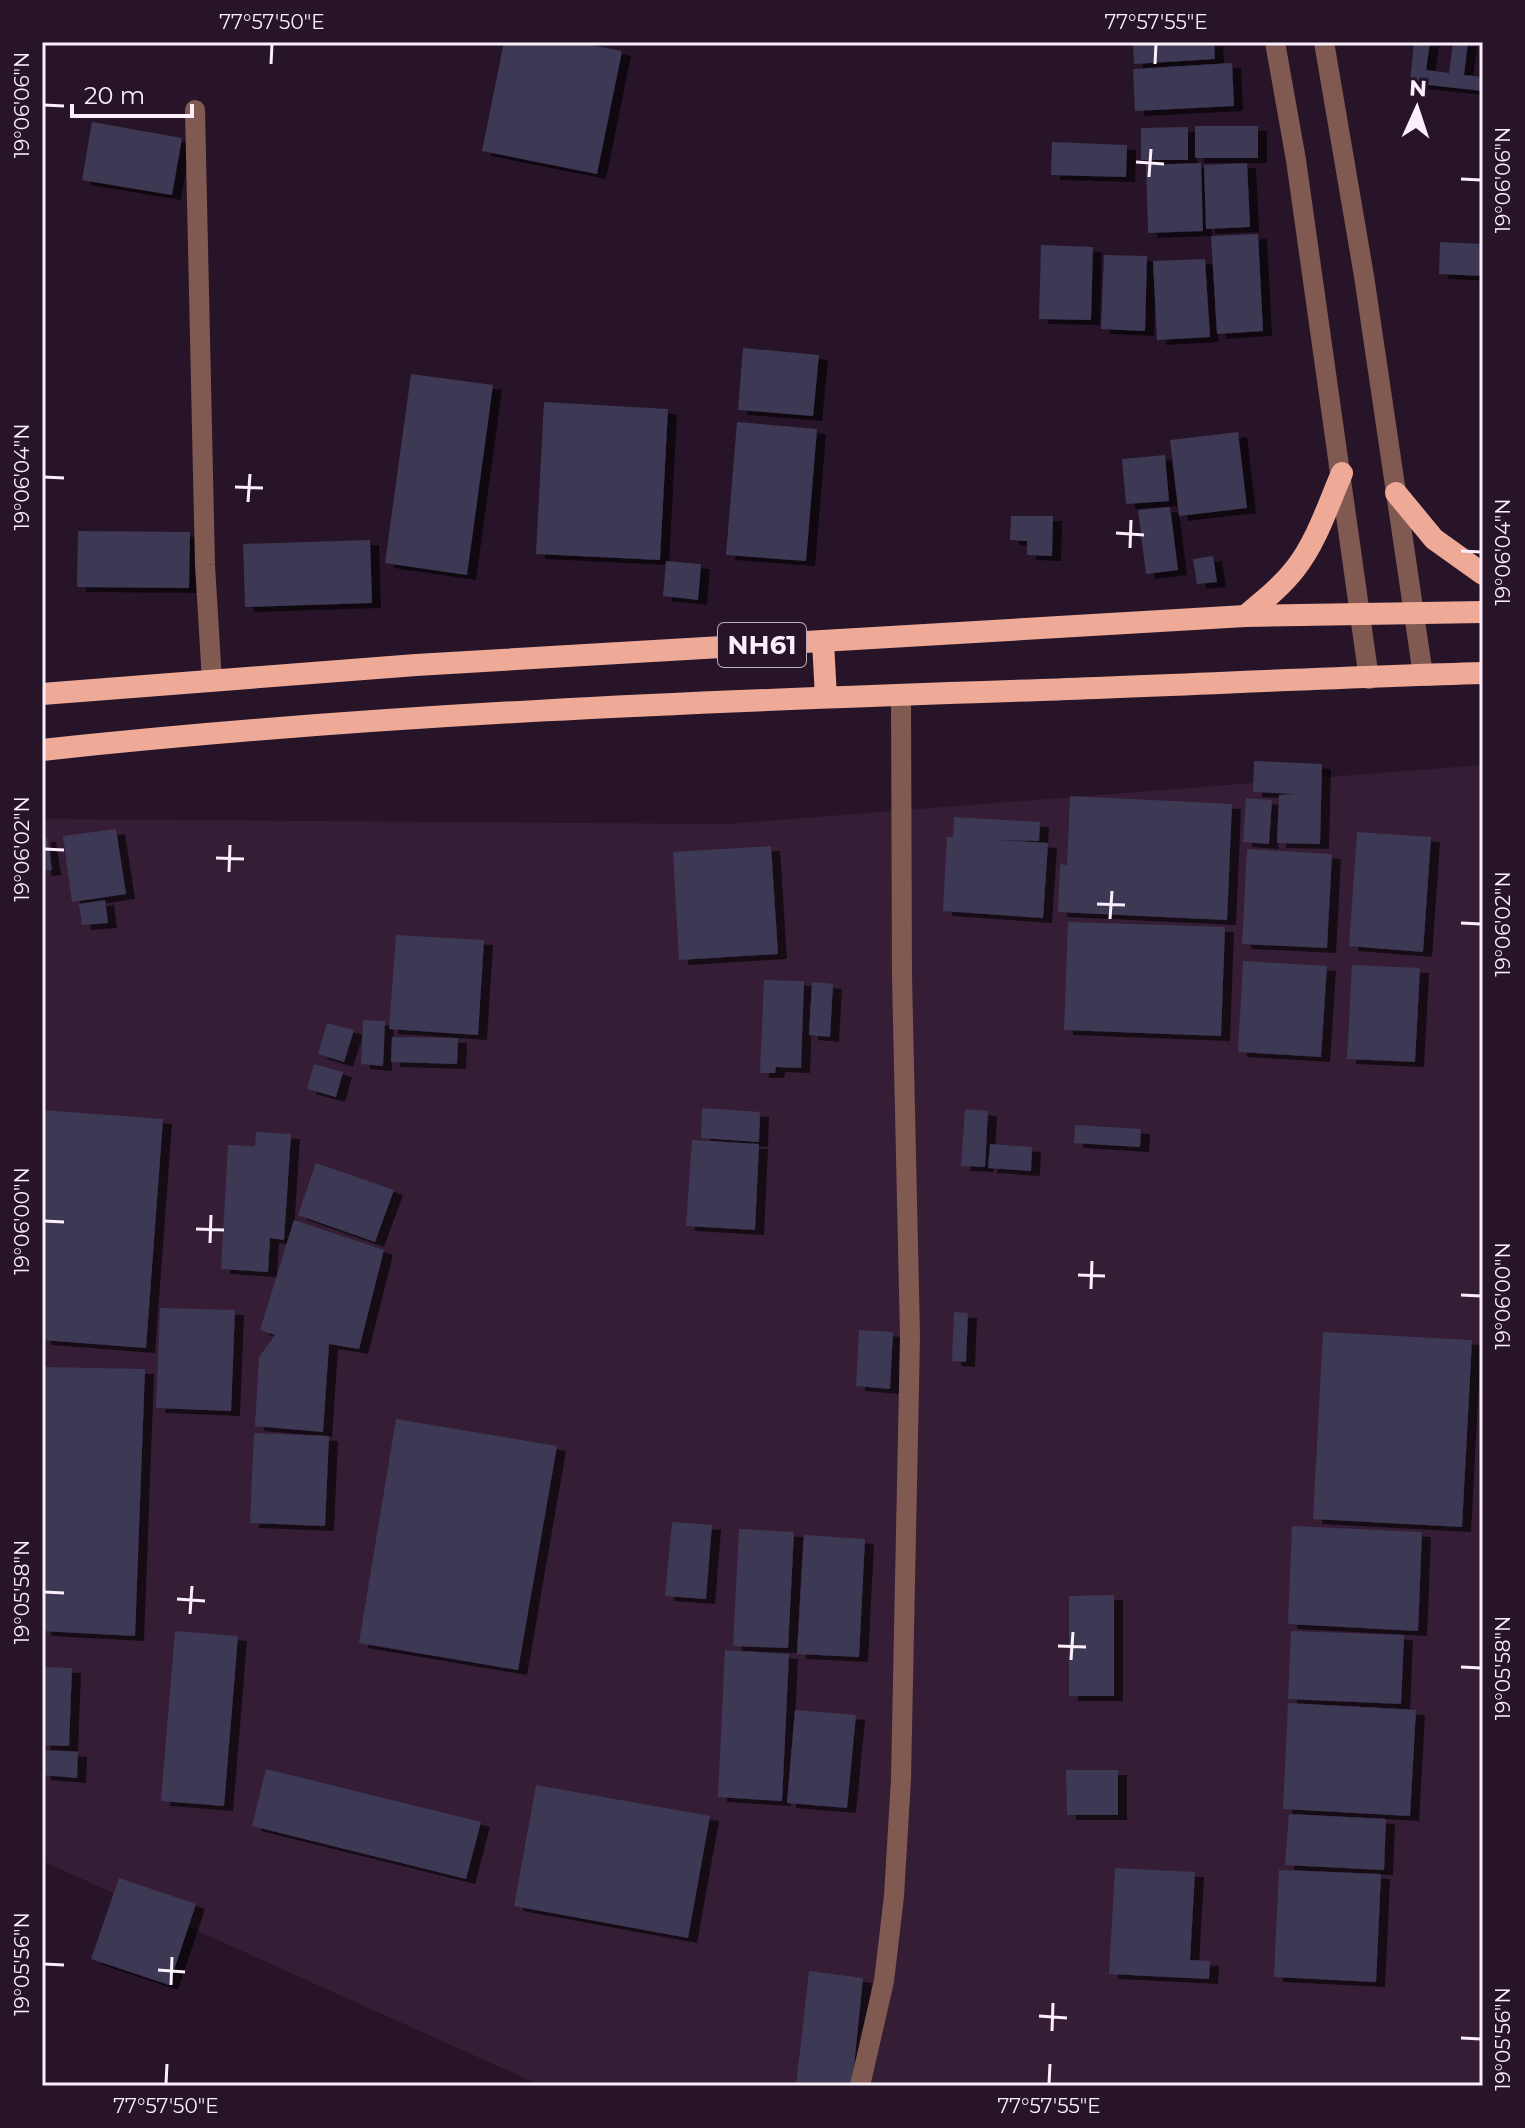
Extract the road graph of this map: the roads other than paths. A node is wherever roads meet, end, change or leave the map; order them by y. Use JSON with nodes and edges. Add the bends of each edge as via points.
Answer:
{"nodes":[{"id":1,"x":1275,"y":42,"type":"edge"},
{"id":2,"x":1324,"y":42,"type":"edge"},
{"id":3,"x":195,"y":110,"type":"dead end"},
{"id":4,"x":1342,"y":473,"type":"junction"},
{"id":5,"x":1396,"y":493,"type":"junction"},
{"id":6,"x":1483,"y":574,"type":"edge"},
{"id":7,"x":1483,"y":612,"type":"edge"},
{"id":8,"x":1362,"y":613,"type":"junction"},
{"id":9,"x":1415,"y":614,"type":"junction"},
{"id":10,"x":1245,"y":616,"type":"junction"},
{"id":11,"x":823,"y":642,"type":"junction"},
{"id":12,"x":1483,"y":673,"type":"edge"},
{"id":13,"x":1423,"y":675,"type":"junction"},
{"id":14,"x":1369,"y":679,"type":"junction"},
{"id":15,"x":212,"y":681,"type":"junction"},
{"id":16,"x":42,"y":694,"type":"edge"},
{"id":17,"x":901,"y":695,"type":"junction"},
{"id":18,"x":826,"y":697,"type":"junction"},
{"id":19,"x":42,"y":750,"type":"edge"},
{"id":20,"x":860,"y":2086,"type":"edge"}],
"edges":[{"from":1,"to":4,"type":"street"},
{"from":2,"to":5,"type":"street"},
{"from":3,"to":15,"type":"street"},
{"from":4,"to":8,"type":"street"},
{"from":4,"to":10,"type":"highway","via":[[1297,567]]},
{"from":5,"to":6,"type":"highway","via":[[1434,539]]},
{"from":5,"to":9,"type":"street"},
{"from":7,"to":9,"type":"highway","number":"NH61"},
{"from":8,"to":9,"type":"highway","number":"NH61"},
{"from":8,"to":10,"type":"highway","number":"NH61"},
{"from":8,"to":14,"type":"street"},
{"from":9,"to":13,"type":"street"},
{"from":10,"to":11,"type":"highway","number":"NH61"},
{"from":11,"to":15,"type":"highway","number":"NH61"},
{"from":11,"to":18,"type":"highway"},
{"from":12,"to":13,"type":"highway","number":"NH61"},
{"from":13,"to":14,"type":"highway","number":"NH61"},
{"from":14,"to":17,"type":"highway","number":"NH61"},
{"from":15,"to":16,"type":"highway","number":"NH61"},
{"from":17,"to":18,"type":"highway","number":"NH61"},
{"from":17,"to":20,"type":"street","via":[[910,1336],[901,1779],[884,1981]]},
{"from":18,"to":19,"type":"highway","number":"NH61","via":[[427,715]]}]}
